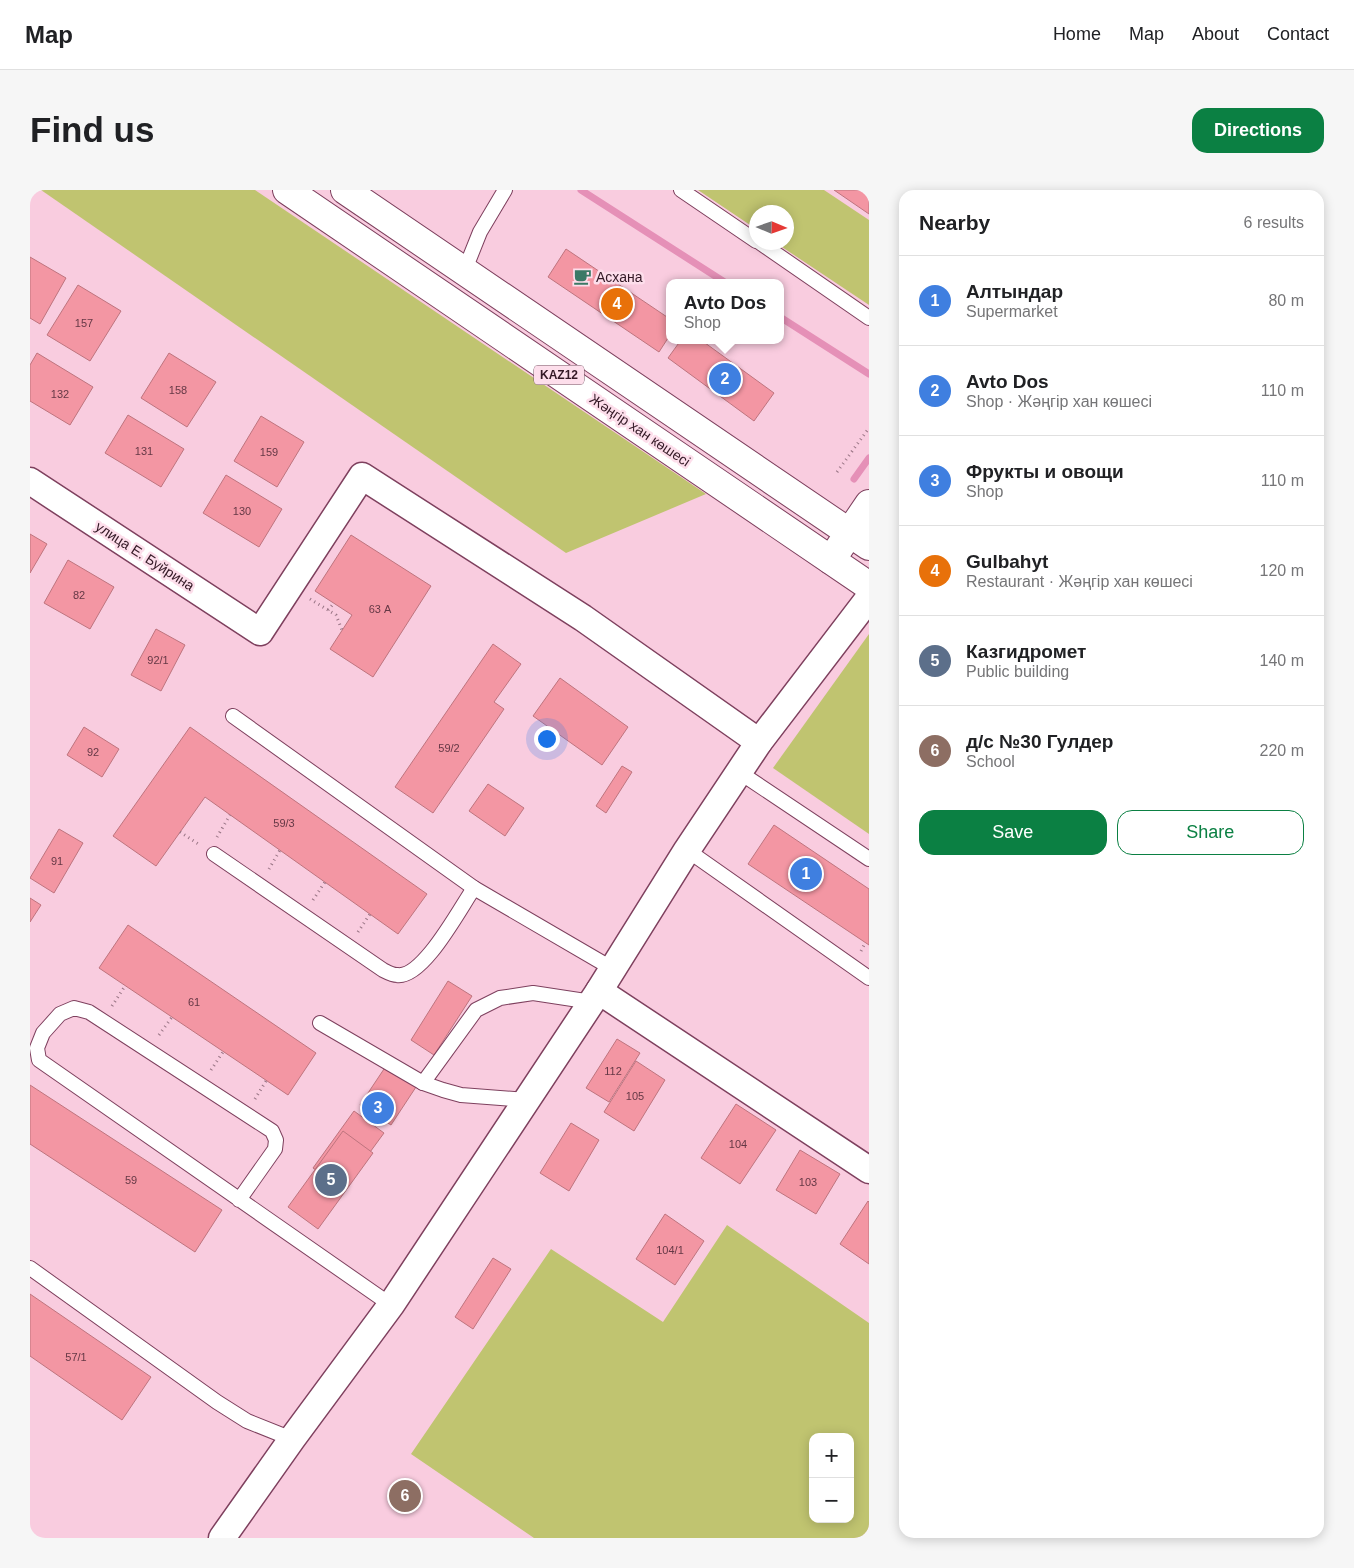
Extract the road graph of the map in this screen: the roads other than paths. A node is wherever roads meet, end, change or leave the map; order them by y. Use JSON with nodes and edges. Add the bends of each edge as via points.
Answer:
{"nodes":[{"id":1,"x":287,"y":190,"type":"edge"},
{"id":2,"x":345,"y":190,"type":"edge"},
{"id":3,"x":505,"y":190,"type":"edge"},
{"id":4,"x":682,"y":190,"type":"edge"},
{"id":5,"x":749,"y":236,"type":"edge"},
{"id":6,"x":770,"y":250,"type":"edge"},
{"id":7,"x":464,"y":272,"type":"junction"},
{"id":8,"x":869,"y":318,"type":"edge"},
{"id":9,"x":30,"y":481,"type":"edge"},
{"id":10,"x":869,"y":504,"type":"edge"},
{"id":11,"x":859,"y":539,"type":"edge"},
{"id":12,"x":831,"y":560,"type":"junction"},
{"id":13,"x":869,"y":586,"type":"edge"},
{"id":14,"x":869,"y":598,"type":"edge"},
{"id":15,"x":233,"y":716,"type":"dead end"},
{"id":16,"x":759,"y":742,"type":"junction"},
{"id":17,"x":739,"y":772,"type":"junction"},
{"id":18,"x":687,"y":850,"type":"junction"},
{"id":19,"x":214,"y":854,"type":"road end"},
{"id":20,"x":869,"y":859,"type":"edge"},
{"id":21,"x":474,"y":888,"type":"junction"},
{"id":22,"x":613,"y":969,"type":"junction"},
{"id":23,"x":869,"y":978,"type":"edge"},
{"id":24,"x":596,"y":996,"type":"junction"},
{"id":25,"x":320,"y":1023,"type":"dead end"},
{"id":26,"x":423,"y":1082,"type":"junction"},
{"id":27,"x":527,"y":1100,"type":"junction"},
{"id":28,"x":869,"y":1170,"type":"edge"},
{"id":29,"x":239,"y":1200,"type":"junction"},
{"id":30,"x":30,"y":1268,"type":"edge"},
{"id":31,"x":391,"y":1306,"type":"junction"},
{"id":32,"x":292,"y":1439,"type":"junction"},
{"id":33,"x":222,"y":1538,"type":"edge"}],
"edges":[{"from":1,"to":12,"type":"main road","name":"Жәңгір хан көшесі","number":"KAZ12"},
{"from":2,"to":7,"type":"main road","number":"KAZ12"},
{"from":3,"to":7,"type":"lane","via":[[480,232]]},
{"from":4,"to":5,"type":"lane"},
{"from":6,"to":8,"type":"lane"},
{"from":7,"to":11,"type":"main road","number":"KAZ12"},
{"from":9,"to":16,"type":"street","name":"улица Е. Буйрина","via":[[260,632],[362,476],[583,618]]},
{"from":10,"to":11,"type":"main road"},
{"from":11,"to":12,"type":"main road"},
{"from":12,"to":13,"type":"main road","name":"Жәңгір хан көшесі","number":"KAZ12"},
{"from":14,"to":16,"type":"street"},
{"from":15,"to":21,"type":"lane"},
{"from":16,"to":17,"type":"street"},
{"from":17,"to":18,"type":"street"},
{"from":17,"to":20,"type":"lane"},
{"from":18,"to":22,"type":"street"},
{"from":18,"to":23,"type":"lane"},
{"from":19,"to":21,"type":"lane","via":[[383,970],[398,976],[413,971],[425,961]]},
{"from":21,"to":22,"type":"lane"},
{"from":22,"to":24,"type":"street"},
{"from":24,"to":26,"type":"lane","via":[[533,993],[500,998],[476,1010]]},
{"from":24,"to":27,"type":"street"},
{"from":24,"to":28,"type":"street"},
{"from":25,"to":26,"type":"lane"},
{"from":26,"to":27,"type":"lane","via":[[461,1094]]},
{"from":27,"to":31,"type":"street"},
{"from":29,"to":29,"type":"lane","via":[[275,1149],[272,1131],[89,1012],[74,1008],[60,1014],[43,1033],[37,1048],[39,1060]]},
{"from":29,"to":31,"type":"lane"},
{"from":30,"to":32,"type":"lane","via":[[217,1402],[247,1421]]},
{"from":31,"to":32,"type":"street"},
{"from":32,"to":33,"type":"street"}]}
